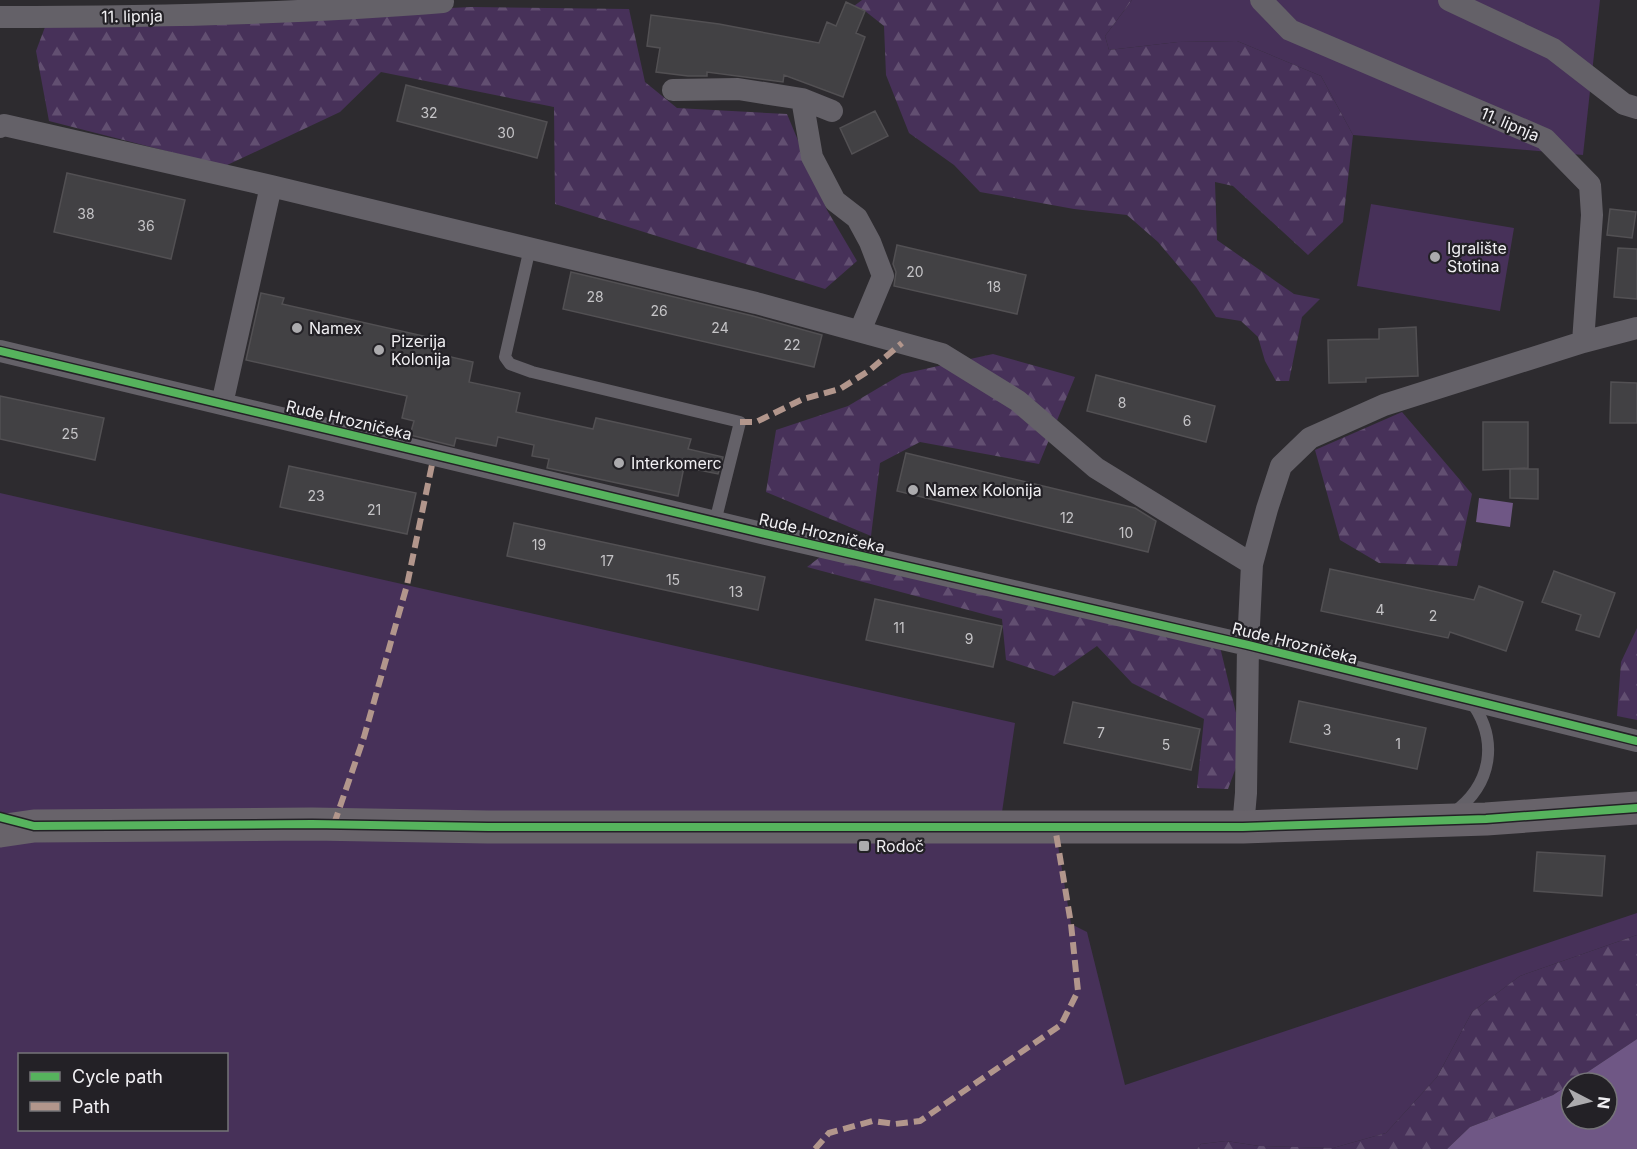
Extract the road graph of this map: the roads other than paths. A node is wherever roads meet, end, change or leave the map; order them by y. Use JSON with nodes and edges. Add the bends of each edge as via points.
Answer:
{"nodes":[{"id":1,"x":1262,"y":0,"type":"edge"},
{"id":2,"x":1449,"y":0,"type":"edge"},
{"id":3,"x":443,"y":2,"type":"dead end"},
{"id":4,"x":0,"y":17,"type":"edge"},
{"id":5,"x":673,"y":90,"type":"dead end"},
{"id":6,"x":802,"y":99,"type":"junction"},
{"id":7,"x":1637,"y":108,"type":"edge"},
{"id":8,"x":832,"y":111,"type":"dead end"},
{"id":9,"x":1,"y":121,"type":"edge"},
{"id":10,"x":271,"y":186,"type":"junction"},
{"id":11,"x":530,"y":248,"type":"junction"},
{"id":12,"x":1637,"y":328,"type":"edge"},
{"id":13,"x":860,"y":332,"type":"junction"},
{"id":14,"x":1582,"y":342,"type":"junction"},
{"id":15,"x":0,"y":351,"type":"edge"},
{"id":16,"x":222,"y":404,"type":"junction"},
{"id":17,"x":715,"y":522,"type":"junction"},
{"id":18,"x":1252,"y":564,"type":"junction"},
{"id":19,"x":1248,"y":645,"type":"junction"},
{"id":20,"x":1469,"y":699,"type":"junction"},
{"id":21,"x":1637,"y":741,"type":"edge"},
{"id":22,"x":1637,"y":808,"type":"edge"},
{"id":23,"x":0,"y":817,"type":"edge"},
{"id":24,"x":1443,"y":820,"type":"junction"},
{"id":25,"x":34,"y":826,"type":"junction"},
{"id":26,"x":1243,"y":827,"type":"junction"},
{"id":27,"x":0,"y":831,"type":"edge"}],
"edges":[{"from":1,"to":14,"type":"street","name":"11. lipnja","via":[[1290,30],[1545,139],[1590,185],[1592,215]]},
{"from":2,"to":7,"type":"street","via":[[1553,49],[1624,104]]},
{"from":3,"to":4,"type":"street","name":"11. lipnja","via":[[220,14]]},
{"from":5,"to":6,"type":"street","via":[[738,89]]},
{"from":6,"to":8,"type":"street"},
{"from":6,"to":13,"type":"street","via":[[812,157],[835,201],[857,218],[883,276]]},
{"from":9,"to":10,"type":"street"},
{"from":10,"to":11,"type":"street"},
{"from":10,"to":16,"type":"street"},
{"from":11,"to":13,"type":"street"},
{"from":11,"to":17,"type":"lane","via":[[505,357],[510,364],[532,372],[740,422]]},
{"from":12,"to":14,"type":"street"},
{"from":13,"to":18,"type":"street","via":[[942,354],[1018,401],[1096,468]]},
{"from":14,"to":18,"type":"street","name":"Rude Hrozničeka","via":[[1384,405],[1310,438],[1281,466]]},
{"from":15,"to":16,"type":"street","name":"Rude Hrozničeka"},
{"from":16,"to":17,"type":"street","name":"Rude Hrozničeka"},
{"from":17,"to":19,"type":"street","name":"Rude Hrozničeka"},
{"from":18,"to":19,"type":"street","name":"Rude Hrozničeka"},
{"from":19,"to":20,"type":"street","name":"Rude Hrozničeka"},
{"from":19,"to":26,"type":"street","name":"Rude Hrozničeka"},
{"from":20,"to":21,"type":"street","name":"Rude Hrozničeka"},
{"from":20,"to":24,"type":"lane","via":[[1484,724],[1488,740],[1485,773],[1464,806]]},
{"from":22,"to":24,"type":"main road"},
{"from":23,"to":25,"type":"main road"},
{"from":24,"to":26,"type":"main road"},
{"from":25,"to":26,"type":"main road"},
{"from":25,"to":27,"type":"main road"}]}
